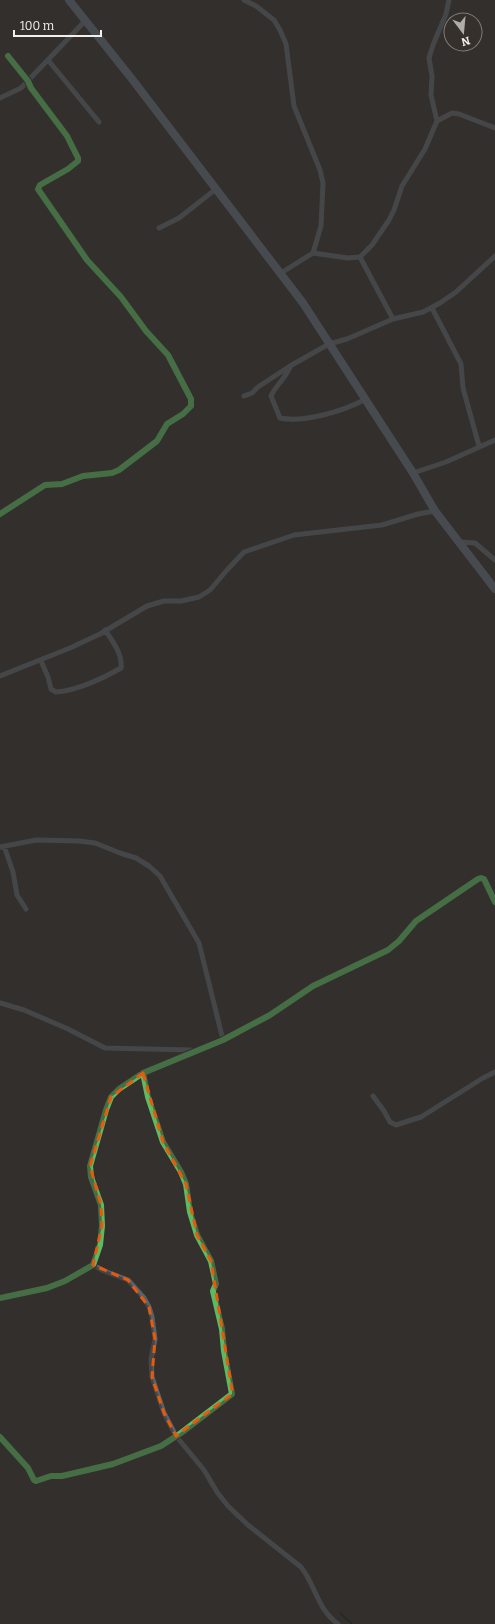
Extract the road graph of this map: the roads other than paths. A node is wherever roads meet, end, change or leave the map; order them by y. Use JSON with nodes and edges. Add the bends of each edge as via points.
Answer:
{"nodes":[{"id":1,"x":69,"y":0,"type":"edge"},
{"id":2,"x":244,"y":0,"type":"edge"},
{"id":3,"x":449,"y":0,"type":"edge"},
{"id":4,"x":85,"y":21,"type":"junction"},
{"id":5,"x":8,"y":56,"type":"dead end"},
{"id":6,"x":48,"y":60,"type":"junction"},
{"id":7,"x":28,"y":81,"type":"junction"},
{"id":8,"x":0,"y":98,"type":"edge"},
{"id":9,"x":437,"y":121,"type":"junction"},
{"id":10,"x":99,"y":122,"type":"dead end"},
{"id":11,"x":495,"y":128,"type":"edge"},
{"id":12,"x":216,"y":189,"type":"junction"},
{"id":13,"x":159,"y":228,"type":"dead end"},
{"id":14,"x":313,"y":253,"type":"junction"},
{"id":15,"x":495,"y":256,"type":"edge"},
{"id":16,"x":360,"y":257,"type":"junction"},
{"id":17,"x":281,"y":273,"type":"junction"},
{"id":18,"x":432,"y":308,"type":"junction"},
{"id":19,"x":393,"y":319,"type":"junction"},
{"id":20,"x":329,"y":344,"type":"junction"},
{"id":21,"x":290,"y":366,"type":"junction"},
{"id":22,"x":244,"y":396,"type":"dead end"},
{"id":23,"x":364,"y":400,"type":"junction"},
{"id":24,"x":495,"y":440,"type":"edge"},
{"id":25,"x":479,"y":446,"type":"junction"},
{"id":26,"x":413,"y":474,"type":"junction"},
{"id":27,"x":435,"y":511,"type":"junction"},
{"id":28,"x":0,"y":514,"type":"edge"},
{"id":29,"x":460,"y":542,"type":"junction"},
{"id":30,"x":495,"y":560,"type":"edge"},
{"id":31,"x":495,"y":589,"type":"edge"},
{"id":32,"x":105,"y":630,"type":"junction"},
{"id":33,"x":41,"y":661,"type":"junction"},
{"id":34,"x":0,"y":676,"type":"edge"},
{"id":35,"x":2,"y":847,"type":"edge"},
{"id":36,"x":495,"y":902,"type":"edge"},
{"id":37,"x":26,"y":909,"type":"dead end"},
{"id":38,"x":0,"y":1003,"type":"edge"},
{"id":39,"x":222,"y":1040,"type":"junction"},
{"id":40,"x":194,"y":1050,"type":"junction"},
{"id":41,"x":143,"y":1072,"type":"junction"},
{"id":42,"x":495,"y":1072,"type":"edge"},
{"id":43,"x":373,"y":1096,"type":"dead end"},
{"id":44,"x":93,"y":1265,"type":"junction"},
{"id":45,"x":0,"y":1298,"type":"edge"},
{"id":46,"x":176,"y":1436,"type":"junction"},
{"id":47,"x":0,"y":1437,"type":"edge"},
{"id":48,"x":338,"y":1624,"type":"edge"}],
"edges":[{"from":1,"to":4,"type":"highway"},
{"from":2,"to":14,"type":"street","via":[[274,20],[286,44],[294,106],[323,183],[321,226]]},
{"from":3,"to":9,"type":"street","via":[[429,58],[432,76],[431,95]]},
{"from":4,"to":6,"type":"street"},
{"from":4,"to":12,"type":"highway"},
{"from":5,"to":7,"type":"street"},
{"from":6,"to":7,"type":"street"},
{"from":6,"to":10,"type":"street"},
{"from":7,"to":8,"type":"street","via":[[12,94]]},
{"from":7,"to":28,"type":"street","via":[[67,136],[78,158],[78,161],[68,169],[40,185],[38,189],[87,260],[168,355],[191,399],[191,406],[184,414],[167,424],[157,441],[119,470],[83,476],[62,484],[45,485]]},
{"from":9,"to":11,"type":"street","via":[[452,114],[459,114]]},
{"from":9,"to":16,"type":"street","via":[[426,149],[402,186],[394,210],[372,245]]},
{"from":12,"to":13,"type":"street","via":[[179,218]]},
{"from":12,"to":17,"type":"highway"},
{"from":14,"to":16,"type":"street","via":[[348,258]]},
{"from":14,"to":17,"type":"street"},
{"from":15,"to":18,"type":"street","via":[[456,292]]},
{"from":16,"to":19,"type":"street"},
{"from":17,"to":20,"type":"highway"},
{"from":18,"to":19,"type":"street"},
{"from":18,"to":25,"type":"street","via":[[461,364],[463,388]]},
{"from":19,"to":20,"type":"street"},
{"from":20,"to":21,"type":"street"},
{"from":20,"to":23,"type":"highway"},
{"from":21,"to":22,"type":"street"},
{"from":21,"to":23,"type":"street","via":[[285,379],[271,396],[280,418],[323,415]]},
{"from":23,"to":26,"type":"highway"},
{"from":24,"to":25,"type":"street"},
{"from":25,"to":26,"type":"street"},
{"from":26,"to":27,"type":"highway"},
{"from":27,"to":29,"type":"highway"},
{"from":27,"to":32,"type":"street","via":[[382,525],[294,535],[244,552],[210,590],[199,597],[192,600],[158,602]]},
{"from":29,"to":30,"type":"street","via":[[475,543]]},
{"from":29,"to":31,"type":"highway"},
{"from":32,"to":33,"type":"street"},
{"from":32,"to":33,"type":"street","via":[[116,648],[121,664],[121,668],[106,677],[72,690],[56,692],[51,690]]},
{"from":33,"to":34,"type":"street"},
{"from":35,"to":37,"type":"street","via":[[14,872],[17,895]]},
{"from":35,"to":39,"type":"street","via":[[36,840],[95,843],[136,858],[149,866],[160,876],[200,943]]},
{"from":36,"to":39,"type":"street","via":[[484,879],[478,879],[416,921],[388,950],[313,986],[270,1015]]},
{"from":38,"to":40,"type":"street","via":[[24,1010],[68,1029],[104,1048]]},
{"from":39,"to":40,"type":"street"},
{"from":40,"to":41,"type":"street"},
{"from":41,"to":44,"type":"street","via":[[111,1097],[90,1166],[91,1177],[101,1205],[102,1226],[100,1245]]},
{"from":41,"to":46,"type":"street","via":[[148,1097],[163,1142],[186,1184],[197,1235],[210,1261],[216,1284],[213,1291],[232,1390],[232,1394]]},
{"from":42,"to":43,"type":"street","via":[[421,1117],[396,1125],[390,1122]]},
{"from":44,"to":45,"type":"street","via":[[65,1282]]},
{"from":44,"to":46,"type":"street","via":[[128,1280],[149,1307],[155,1339],[151,1359],[152,1377],[164,1413]]},
{"from":46,"to":47,"type":"street","via":[[161,1446],[113,1464],[36,1481],[28,1468]]},
{"from":46,"to":48,"type":"street","via":[[204,1470],[228,1506],[301,1566],[324,1610]]}]}
